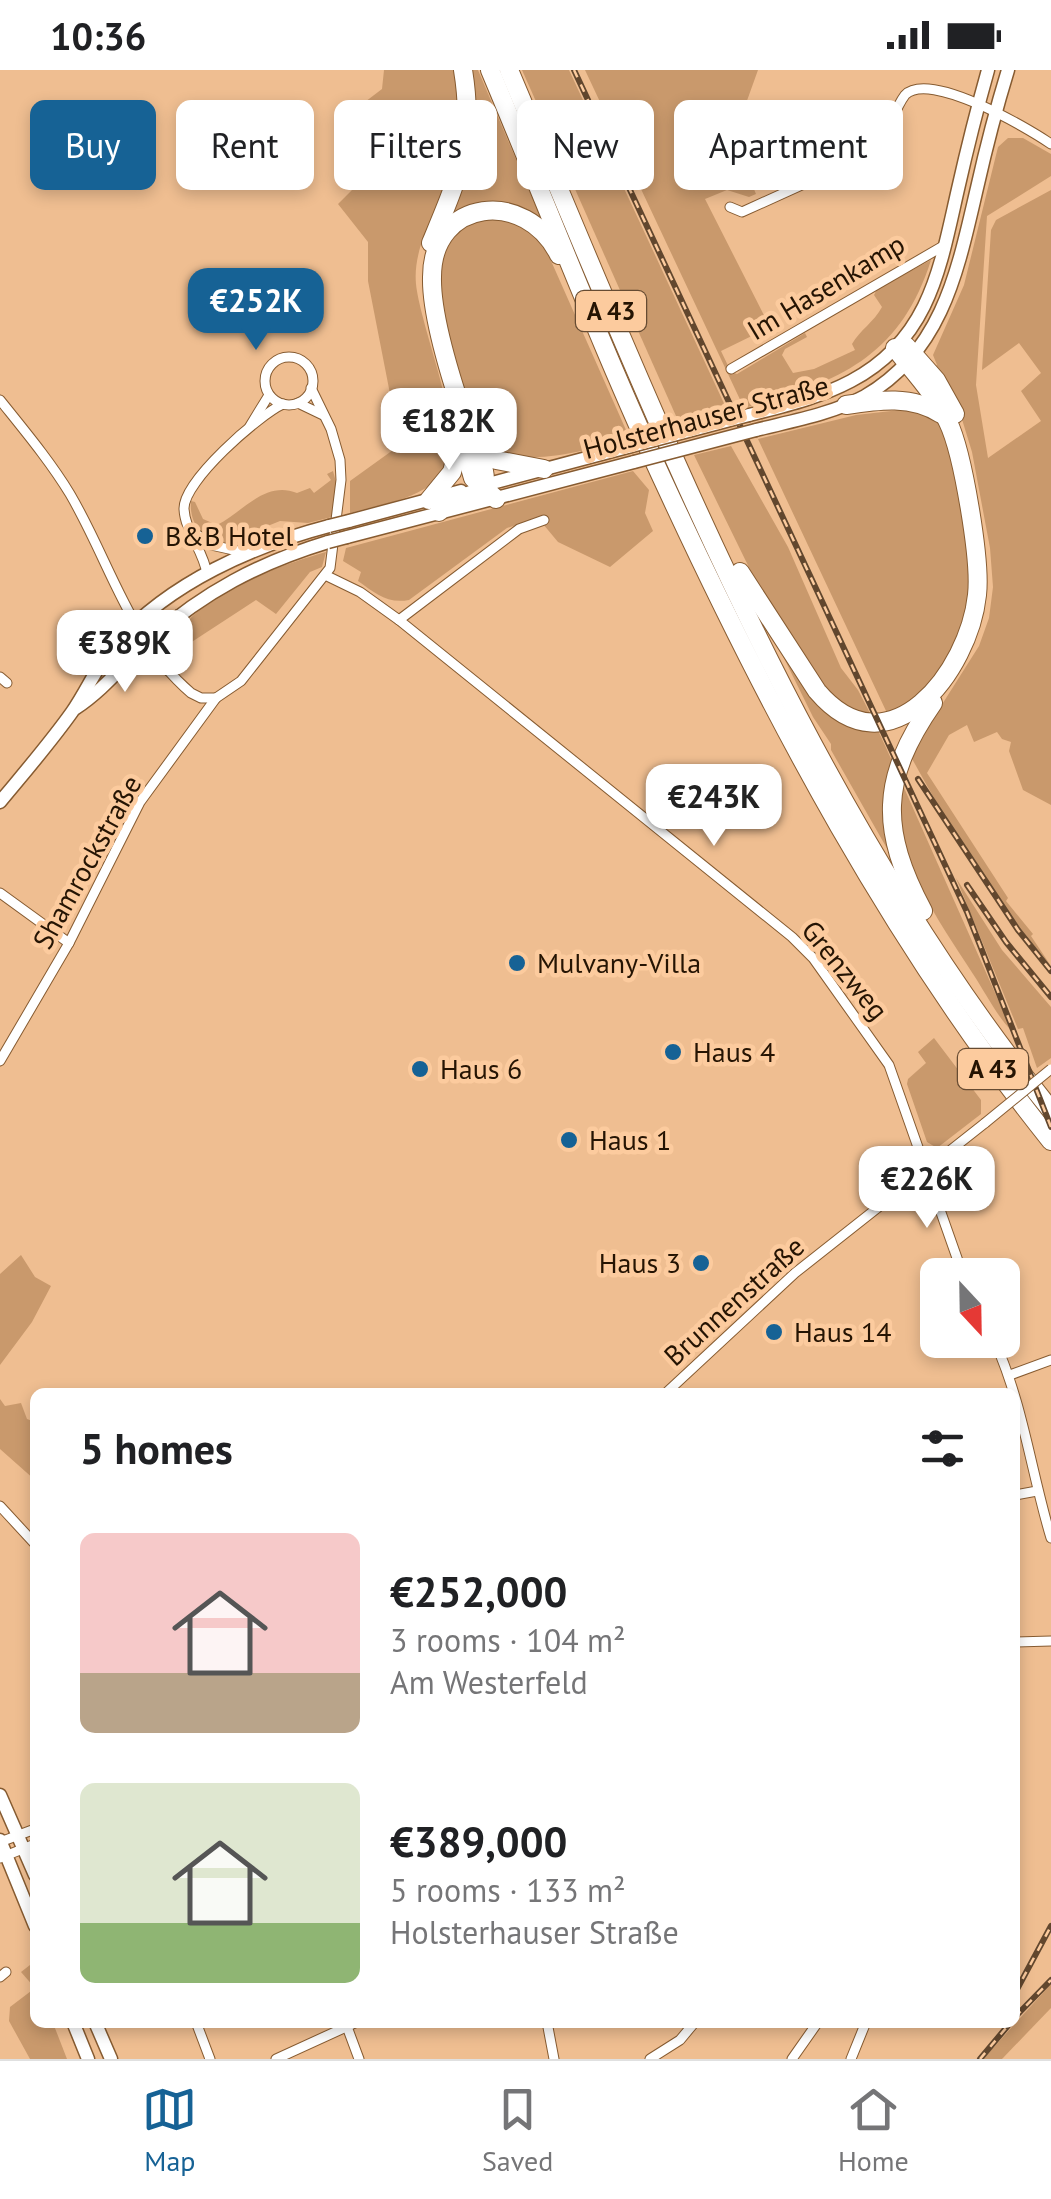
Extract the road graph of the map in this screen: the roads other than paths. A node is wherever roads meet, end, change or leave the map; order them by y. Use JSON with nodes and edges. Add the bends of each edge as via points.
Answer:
{"nodes":[{"id":1,"x":464,"y":70,"type":"edge"},
{"id":2,"x":490,"y":70,"type":"edge"},
{"id":3,"x":509,"y":70,"type":"edge"},
{"id":4,"x":988,"y":70,"type":"edge"},
{"id":5,"x":1008,"y":70,"type":"edge"},
{"id":6,"x":978,"y":103,"type":"junction"},
{"id":7,"x":996,"y":112,"type":"junction"},
{"id":8,"x":1051,"y":144,"type":"edge"},
{"id":9,"x":730,"y":207,"type":"dead end"},
{"id":10,"x":945,"y":245,"type":"junction"},
{"id":11,"x":904,"y":352,"type":"junction"},
{"id":12,"x":608,"y":354,"type":"junction"},
{"id":13,"x":732,"y":369,"type":"dead end"},
{"id":14,"x":311,"y":388,"type":"junction"},
{"id":15,"x":269,"y":394,"type":"junction"},
{"id":16,"x":0,"y":400,"type":"edge"},
{"id":17,"x":298,"y":403,"type":"junction"},
{"id":18,"x":283,"y":404,"type":"junction"},
{"id":19,"x":846,"y":405,"type":"junction"},
{"id":20,"x":323,"y":415,"type":"junction"},
{"id":21,"x":946,"y":417,"type":"junction"},
{"id":22,"x":249,"y":428,"type":"junction"},
{"id":23,"x":468,"y":442,"type":"junction"},
{"id":24,"x":544,"y":469,"type":"junction"},
{"id":25,"x":485,"y":490,"type":"junction"},
{"id":26,"x":434,"y":506,"type":"junction"},
{"id":27,"x":702,"y":513,"type":"junction"},
{"id":28,"x":544,"y":520,"type":"dead end"},
{"id":29,"x":191,"y":530,"type":"junction"},
{"id":30,"x":246,"y":554,"type":"junction"},
{"id":31,"x":207,"y":574,"type":"junction"},
{"id":32,"x":325,"y":575,"type":"junction"},
{"id":33,"x":180,"y":614,"type":"junction"},
{"id":34,"x":399,"y":620,"type":"junction"},
{"id":35,"x":134,"y":625,"type":"junction"},
{"id":36,"x":147,"y":642,"type":"junction"},
{"id":37,"x":169,"y":670,"type":"junction"},
{"id":38,"x":216,"y":698,"type":"junction"},
{"id":39,"x":74,"y":709,"type":"junction"},
{"id":40,"x":0,"y":802,"type":"edge"},
{"id":41,"x":0,"y":893,"type":"edge"},
{"id":42,"x":68,"y":943,"type":"junction"},
{"id":43,"x":958,"y":983,"type":"junction"},
{"id":44,"x":0,"y":1061,"type":"edge"},
{"id":45,"x":1051,"y":1070,"type":"edge"},
{"id":46,"x":1051,"y":1110,"type":"edge"},
{"id":47,"x":1051,"y":1141,"type":"edge"},
{"id":48,"x":927,"y":1172,"type":"junction"},
{"id":49,"x":957,"y":1258,"type":"edge"},
{"id":50,"x":1002,"y":1358,"type":"edge"},
{"id":51,"x":1051,"y":1360,"type":"edge"},
{"id":52,"x":1010,"y":1375,"type":"junction"},
{"id":53,"x":671,"y":1388,"type":"edge"},
{"id":54,"x":1013,"y":1388,"type":"edge"},
{"id":55,"x":1020,"y":1418,"type":"edge"},
{"id":56,"x":1037,"y":1492,"type":"junction"},
{"id":57,"x":1020,"y":1494,"type":"edge"},
{"id":58,"x":0,"y":1506,"type":"edge"},
{"id":59,"x":1051,"y":1538,"type":"edge"},
{"id":60,"x":30,"y":1539,"type":"edge"},
{"id":61,"x":1051,"y":1641,"type":"edge"},
{"id":62,"x":1020,"y":1642,"type":"edge"},
{"id":63,"x":0,"y":1794,"type":"edge"},
{"id":64,"x":26,"y":1843,"type":"edge"},
{"id":65,"x":2,"y":1847,"type":"edge"},
{"id":66,"x":30,"y":1914,"type":"edge"},
{"id":67,"x":75,"y":2028,"type":"edge"},
{"id":68,"x":98,"y":2028,"type":"edge"},
{"id":69,"x":198,"y":2028,"type":"edge"},
{"id":70,"x":342,"y":2028,"type":"edge"},
{"id":71,"x":351,"y":2028,"type":"edge"},
{"id":72,"x":548,"y":2028,"type":"edge"},
{"id":73,"x":689,"y":2028,"type":"edge"},
{"id":74,"x":814,"y":2028,"type":"edge"},
{"id":75,"x":864,"y":2028,"type":"edge"},
{"id":76,"x":88,"y":2059,"type":"edge"},
{"id":77,"x":111,"y":2059,"type":"edge"},
{"id":78,"x":210,"y":2059,"type":"edge"},
{"id":79,"x":276,"y":2059,"type":"edge"},
{"id":80,"x":360,"y":2059,"type":"edge"},
{"id":81,"x":554,"y":2059,"type":"edge"},
{"id":82,"x":650,"y":2059,"type":"edge"},
{"id":83,"x":792,"y":2059,"type":"edge"},
{"id":84,"x":851,"y":2059,"type":"edge"}],
"edges":[{"from":1,"to":23,"type":"highway","via":[[468,101],[460,173],[425,258],[424,288]]},
{"from":2,"to":12,"type":"highway","number":"A 43"},
{"from":3,"to":27,"type":"highway","number":"A 43"},
{"from":4,"to":6,"type":"main road","name":"Holsterhauser Straße"},
{"from":5,"to":7,"type":"main road","name":"Holsterhauser Straße"},
{"from":6,"to":7,"type":"street"},
{"from":6,"to":9,"type":"street","via":[[931,86],[911,89],[884,142],[870,154],[742,212]]},
{"from":6,"to":10,"type":"main road","name":"Holsterhauser Straße"},
{"from":7,"to":8,"type":"street"},
{"from":7,"to":11,"type":"main road","name":"Holsterhauser Straße","via":[[954,282],[935,326]]},
{"from":10,"to":11,"type":"main road","name":"Holsterhauser Straße","via":[[935,286]]},
{"from":10,"to":13,"type":"street","name":"Im Hasenkamp"},
{"from":11,"to":19,"type":"main road","name":"Holsterhauser Straße","via":[[881,385]]},
{"from":11,"to":21,"type":"highway"},
{"from":11,"to":24,"type":"main road","name":"Holsterhauser Straße","bridge":true,"via":[[838,388]]},
{"from":11,"to":43,"type":"highway","via":[[943,390],[957,419],[984,564],[983,607],[973,641],[904,748],[892,806],[904,868]]},
{"from":12,"to":23,"type":"highway","via":[[557,249],[530,219],[490,210],[456,221],[436,251],[432,297]]},
{"from":12,"to":47,"type":"highway","number":"A 43","via":[[667,490],[838,824],[980,1050]]},
{"from":14,"to":15,"type":"street","via":[[306,366],[288,358],[266,372]]},
{"from":14,"to":17,"type":"street"},
{"from":14,"to":20,"type":"street"},
{"from":15,"to":18,"type":"street"},
{"from":15,"to":22,"type":"street"},
{"from":16,"to":35,"type":"street","via":[[72,497]]},
{"from":17,"to":18,"type":"street"},
{"from":17,"to":20,"type":"street"},
{"from":18,"to":22,"type":"street"},
{"from":19,"to":21,"type":"highway","via":[[904,400]]},
{"from":19,"to":25,"type":"main road","name":"Holsterhauser Straße","bridge":true,"via":[[634,462]]},
{"from":20,"to":32,"type":"street","via":[[335,439],[341,480]]},
{"from":21,"to":27,"type":"highway","via":[[974,542],[978,594],[955,661],[926,701],[898,719],[854,720],[826,701]]},
{"from":22,"to":29,"type":"street","via":[[190,488],[184,507]]},
{"from":23,"to":24,"type":"highway","via":[[506,463]]},
{"from":23,"to":25,"type":"highway","via":[[470,471]]},
{"from":23,"to":26,"type":"highway"},
{"from":24,"to":25,"type":"main road","name":"Holsterhauser Straße"},
{"from":25,"to":26,"type":"highway"},
{"from":26,"to":30,"type":"main road","bridge":true,"via":[[349,520]]},
{"from":26,"to":33,"type":"main road","bridge":true,"via":[[252,569]]},
{"from":27,"to":43,"type":"highway","number":"A 43","via":[[817,751]]},
{"from":28,"to":34,"type":"street","via":[[520,529]]},
{"from":29,"to":30,"type":"street","via":[[212,545]]},
{"from":29,"to":31,"type":"street"},
{"from":30,"to":31,"type":"main road"},
{"from":31,"to":35,"type":"main road"},
{"from":32,"to":34,"type":"street"},
{"from":32,"to":38,"type":"street","name":"Shamrockstraße","via":[[241,681]]},
{"from":33,"to":36,"type":"main road"},
{"from":33,"to":37,"type":"main road"},
{"from":34,"to":48,"type":"street","name":"Grenzweg","via":[[803,948],[889,1065]]},
{"from":35,"to":36,"type":"street"},
{"from":35,"to":39,"type":"main road"},
{"from":36,"to":37,"type":"street"},
{"from":36,"to":39,"type":"main road"},
{"from":37,"to":38,"type":"street","via":[[197,696]]},
{"from":38,"to":42,"type":"street","name":"Shamrockstraße","via":[[140,802]]},
{"from":39,"to":40,"type":"main road"},
{"from":41,"to":42,"type":"street"},
{"from":42,"to":44,"type":"street","name":"Shamrockstraße"},
{"from":43,"to":46,"type":"highway","number":"A 43"},
{"from":45,"to":48,"type":"street","name":"Brunnenstraße","bridge":true},
{"from":48,"to":49,"type":"street","name":"Grenzweg"},
{"from":48,"to":53,"type":"street","name":"Brunnenstraße","via":[[794,1273]]},
{"from":50,"to":52,"type":"street"},
{"from":51,"to":52,"type":"street"},
{"from":52,"to":54,"type":"street"},
{"from":55,"to":56,"type":"street"},
{"from":56,"to":57,"type":"street"},
{"from":56,"to":59,"type":"street"},
{"from":58,"to":60,"type":"street"},
{"from":61,"to":62,"type":"street"},
{"from":63,"to":64,"type":"main road"},
{"from":64,"to":65,"type":"street"},
{"from":65,"to":66,"type":"main road"},
{"from":67,"to":76,"type":"main road"},
{"from":68,"to":77,"type":"main road"},
{"from":69,"to":78,"type":"street"},
{"from":70,"to":79,"type":"street"},
{"from":71,"to":80,"type":"street"},
{"from":72,"to":81,"type":"street"},
{"from":73,"to":82,"type":"street"},
{"from":74,"to":83,"type":"street"},
{"from":75,"to":84,"type":"street"}]}
